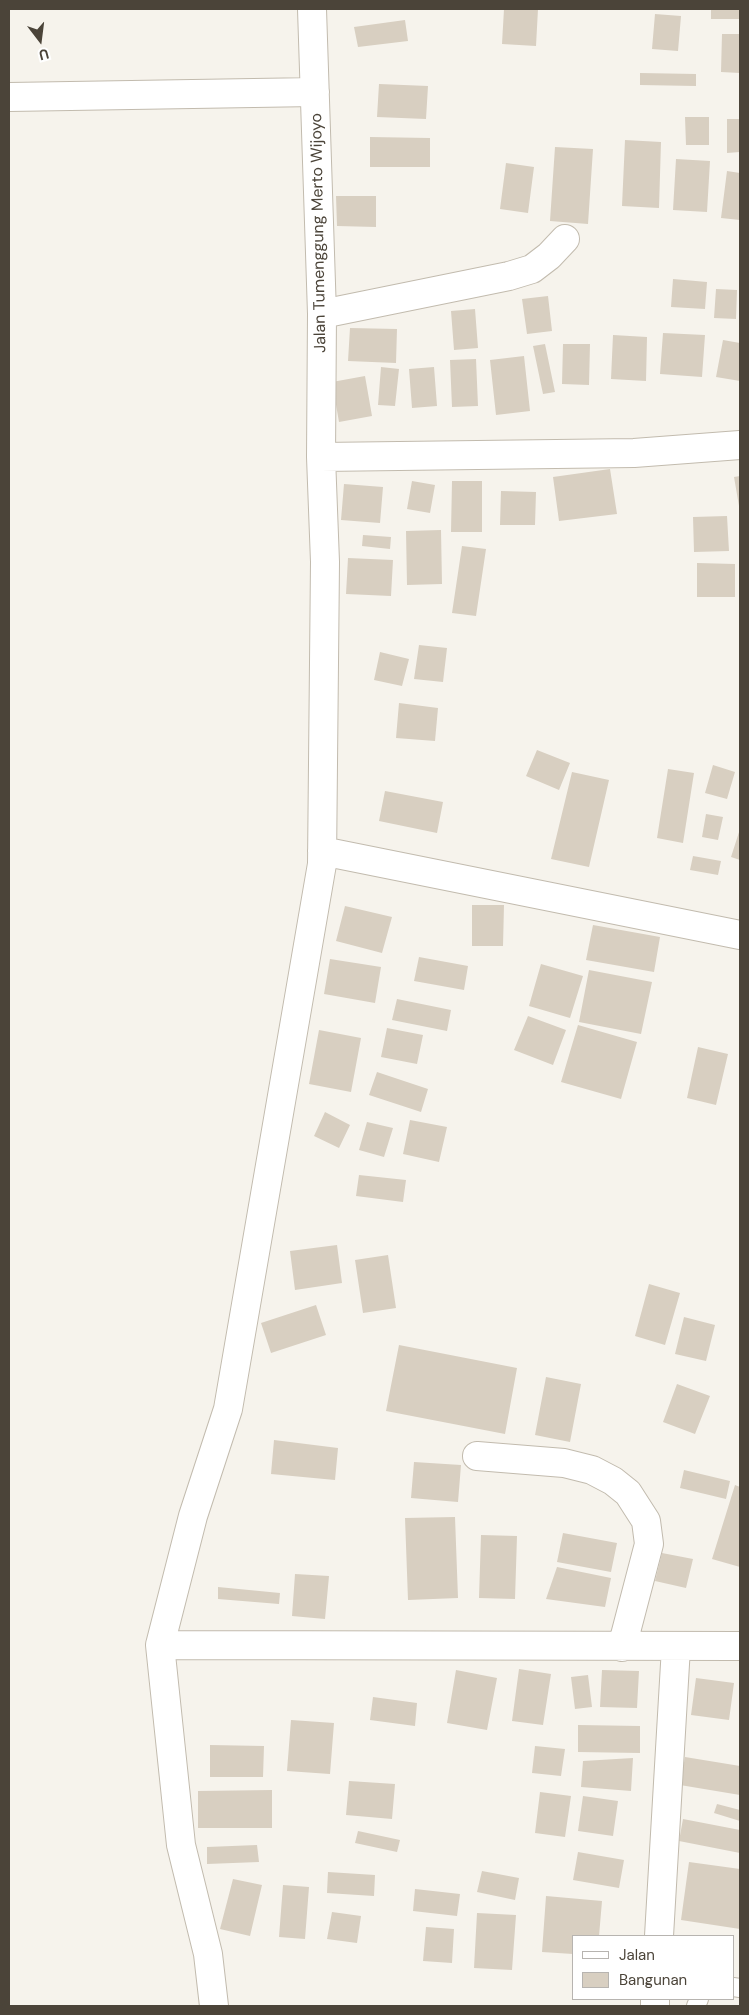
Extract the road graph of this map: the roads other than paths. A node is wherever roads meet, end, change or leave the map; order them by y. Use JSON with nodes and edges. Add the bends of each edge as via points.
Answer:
{"nodes":[{"id":1,"x":312,"y":9,"type":"edge"},
{"id":2,"x":315,"y":92,"type":"junction"},
{"id":3,"x":9,"y":97,"type":"edge"},
{"id":4,"x":565,"y":239,"type":"dead end"},
{"id":5,"x":322,"y":314,"type":"junction"},
{"id":6,"x":740,"y":445,"type":"edge"},
{"id":7,"x":321,"y":456,"type":"junction"},
{"id":8,"x":322,"y":851,"type":"junction"},
{"id":9,"x":740,"y":935,"type":"edge"},
{"id":10,"x":477,"y":1456,"type":"dead end"},
{"id":11,"x":160,"y":1646,"type":"junction"},
{"id":12,"x":676,"y":1646,"type":"junction"},
{"id":13,"x":740,"y":1646,"type":"edge"},
{"id":14,"x":622,"y":1647,"type":"junction"},
{"id":15,"x":659,"y":1935,"type":"edge"},
{"id":16,"x":214,"y":2006,"type":"edge"}],
"edges":[{"from":1,"to":2,"type":"street","name":"Jalan Tumenggung Merto Wijoyo"},
{"from":2,"to":3,"type":"street"},
{"from":2,"to":5,"type":"street","name":"Jalan Tumenggung Merto Wijoyo"},
{"from":4,"to":5,"type":"street","via":[[532,269]]},
{"from":5,"to":7,"type":"street","name":"Jalan Tumenggung Merto Wijoyo"},
{"from":6,"to":7,"type":"street","via":[[634,453]]},
{"from":7,"to":8,"type":"street","name":"Jalan Tumenggung Merto Wijoyo","via":[[325,562]]},
{"from":8,"to":9,"type":"street"},
{"from":8,"to":11,"type":"street","name":"Jalan Tumenggung Merto Wijoyo","via":[[228,1409],[193,1516]]},
{"from":10,"to":14,"type":"street","via":[[564,1463],[592,1470],[628,1493],[646,1521],[650,1544]]},
{"from":11,"to":14,"type":"street"},
{"from":11,"to":16,"type":"street","via":[[181,1846],[208,1954]]},
{"from":12,"to":13,"type":"street"},
{"from":12,"to":14,"type":"street"},
{"from":12,"to":15,"type":"street"}]}
